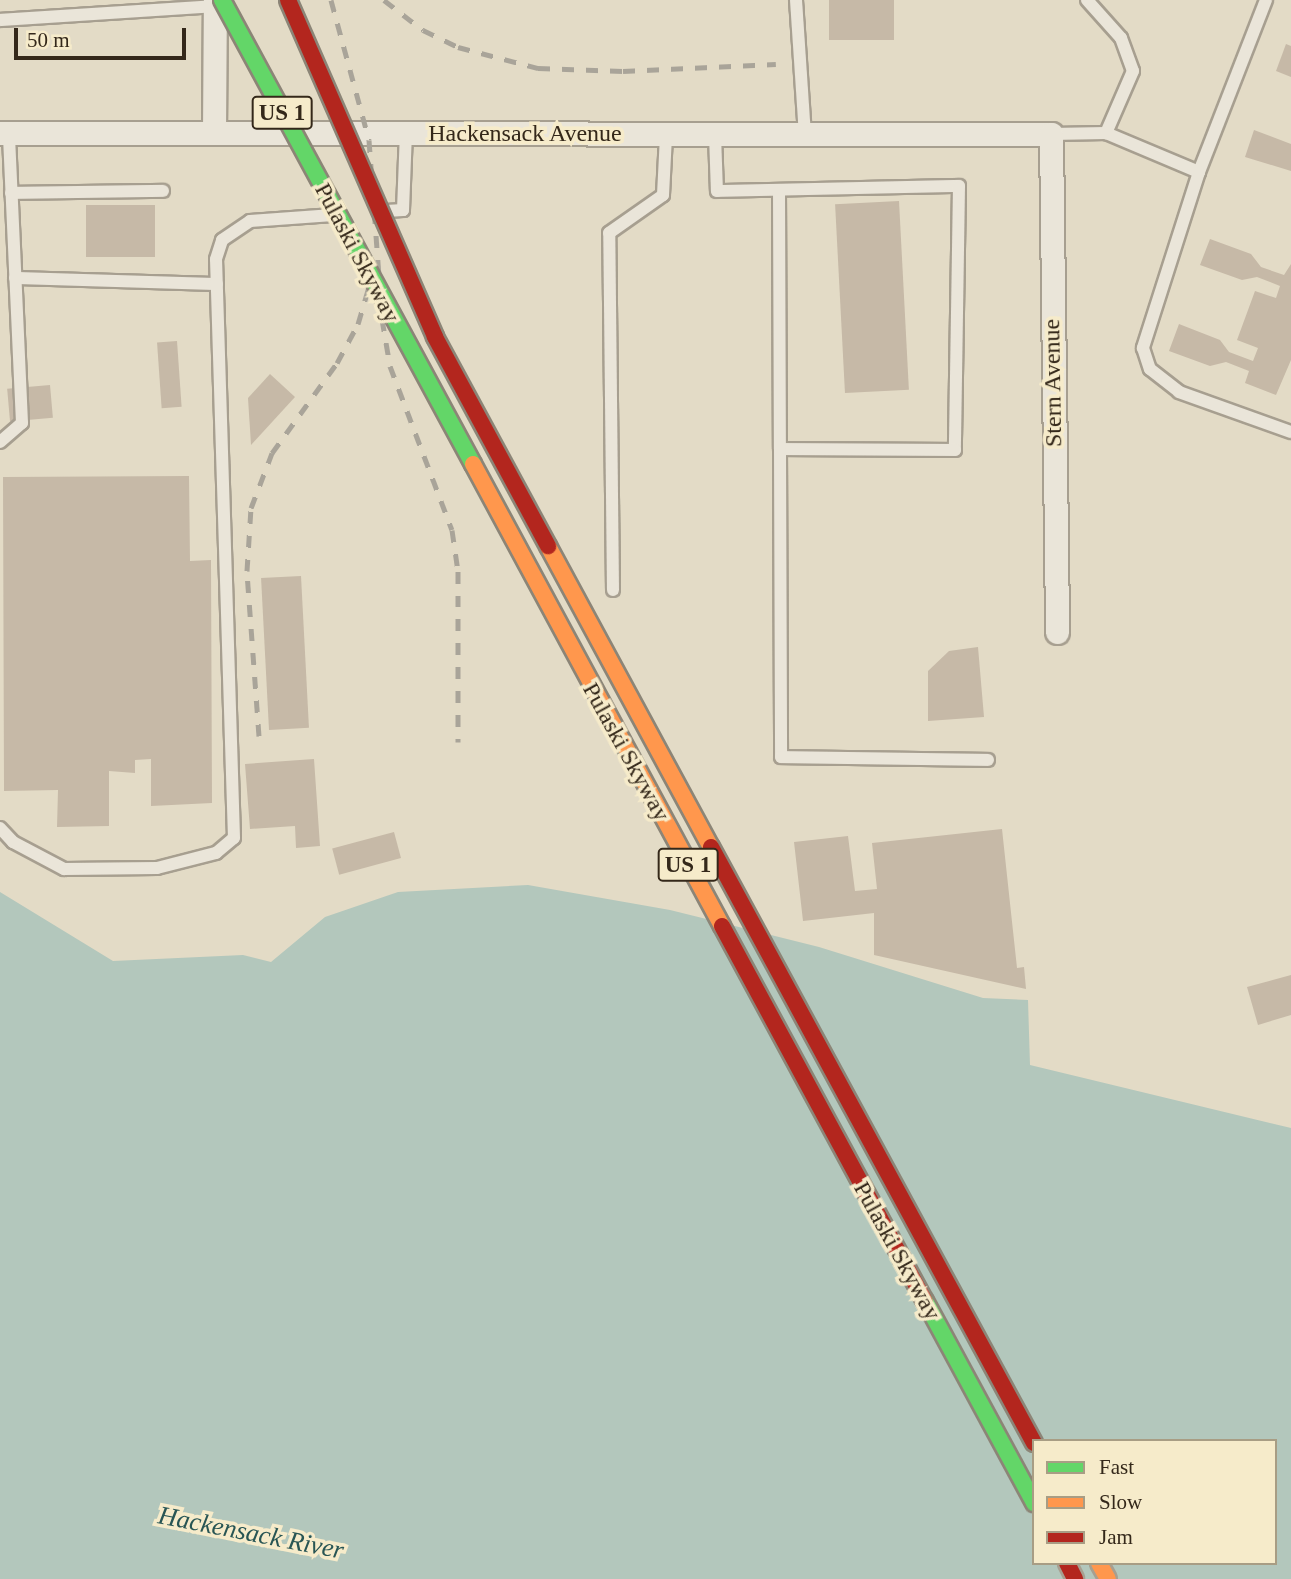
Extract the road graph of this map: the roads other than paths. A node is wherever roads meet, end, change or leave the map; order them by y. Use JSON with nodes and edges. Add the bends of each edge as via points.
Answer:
{"nodes":[{"id":1,"x":242,"y":0,"type":"edge"},
{"id":2,"x":288,"y":0,"type":"edge"},
{"id":3,"x":796,"y":0,"type":"edge"},
{"id":4,"x":1087,"y":0,"type":"edge"},
{"id":5,"x":1266,"y":0,"type":"edge"},
{"id":6,"x":217,"y":2,"type":"edge"},
{"id":7,"x":0,"y":20,"type":"edge"},
{"id":8,"x":301,"y":73,"type":"dead end"},
{"id":9,"x":214,"y":132,"type":"junction"},
{"id":10,"x":1106,"y":132,"type":"junction"},
{"id":11,"x":4,"y":133,"type":"edge"},
{"id":12,"x":406,"y":133,"type":"junction"},
{"id":13,"x":1051,"y":134,"type":"junction"},
{"id":14,"x":666,"y":135,"type":"junction"},
{"id":15,"x":715,"y":135,"type":"junction"},
{"id":16,"x":805,"y":135,"type":"junction"},
{"id":17,"x":363,"y":171,"type":"junction"},
{"id":18,"x":1199,"y":172,"type":"junction"},
{"id":19,"x":779,"y":190,"type":"junction"},
{"id":20,"x":163,"y":191,"type":"dead end"},
{"id":21,"x":11,"y":193,"type":"junction"},
{"id":22,"x":342,"y":227,"type":"junction"},
{"id":23,"x":15,"y":278,"type":"junction"},
{"id":24,"x":217,"y":284,"type":"junction"},
{"id":25,"x":1291,"y":432,"type":"edge"},
{"id":26,"x":0,"y":442,"type":"edge"},
{"id":27,"x":780,"y":449,"type":"junction"},
{"id":28,"x":613,"y":590,"type":"dead end"},
{"id":29,"x":1057,"y":632,"type":"dead end"},
{"id":30,"x":988,"y":760,"type":"dead end"},
{"id":31,"x":0,"y":828,"type":"edge"},
{"id":32,"x":1032,"y":1439,"type":"edge"},
{"id":33,"x":1032,"y":1499,"type":"edge"}],
"edges":[{"from":1,"to":22,"type":"highway","bridge":true},
{"from":2,"to":17,"type":"highway","name":"Pulaski Skyway","number":"US 1","bridge":true},
{"from":3,"to":16,"type":"lane"},
{"from":4,"to":10,"type":"lane","via":[[1121,38],[1133,72]]},
{"from":5,"to":18,"type":"lane"},
{"from":6,"to":7,"type":"lane"},
{"from":6,"to":9,"type":"street"},
{"from":6,"to":22,"type":"highway","name":"Pulaski Skyway","number":"US 1","bridge":true},
{"from":8,"to":17,"type":"highway","bridge":true},
{"from":9,"to":11,"type":"street","name":"Hackensack Avenue"},
{"from":9,"to":12,"type":"street","name":"Hackensack Avenue"},
{"from":10,"to":13,"type":"lane"},
{"from":10,"to":18,"type":"lane"},
{"from":11,"to":21,"type":"lane"},
{"from":12,"to":14,"type":"street","name":"Hackensack Avenue"},
{"from":12,"to":24,"type":"lane","via":[[403,210],[250,220],[222,240],[216,259]]},
{"from":13,"to":16,"type":"street","name":"Hackensack Avenue"},
{"from":13,"to":29,"type":"street","name":"Stern Avenue"},
{"from":14,"to":15,"type":"street","name":"Hackensack Avenue"},
{"from":14,"to":28,"type":"lane","via":[[663,195],[609,233]]},
{"from":15,"to":16,"type":"street","name":"Hackensack Avenue"},
{"from":15,"to":19,"type":"lane","via":[[717,191]]},
{"from":17,"to":32,"type":"highway","name":"Pulaski Skyway","number":"US 1","bridge":true,"via":[[435,337]]},
{"from":18,"to":25,"type":"lane","via":[[1143,348],[1150,369],[1180,392]]},
{"from":19,"to":27,"type":"lane"},
{"from":19,"to":27,"type":"lane","via":[[959,186],[955,450]]},
{"from":20,"to":21,"type":"lane"},
{"from":21,"to":23,"type":"lane"},
{"from":22,"to":33,"type":"highway","name":"Pulaski Skyway","number":"US 1","bridge":true},
{"from":23,"to":24,"type":"lane"},
{"from":23,"to":26,"type":"lane","via":[[22,422]]},
{"from":24,"to":31,"type":"lane","via":[[234,838],[216,853],[157,868],[64,869],[13,842]]},
{"from":27,"to":30,"type":"lane","via":[[781,757]]}]}
